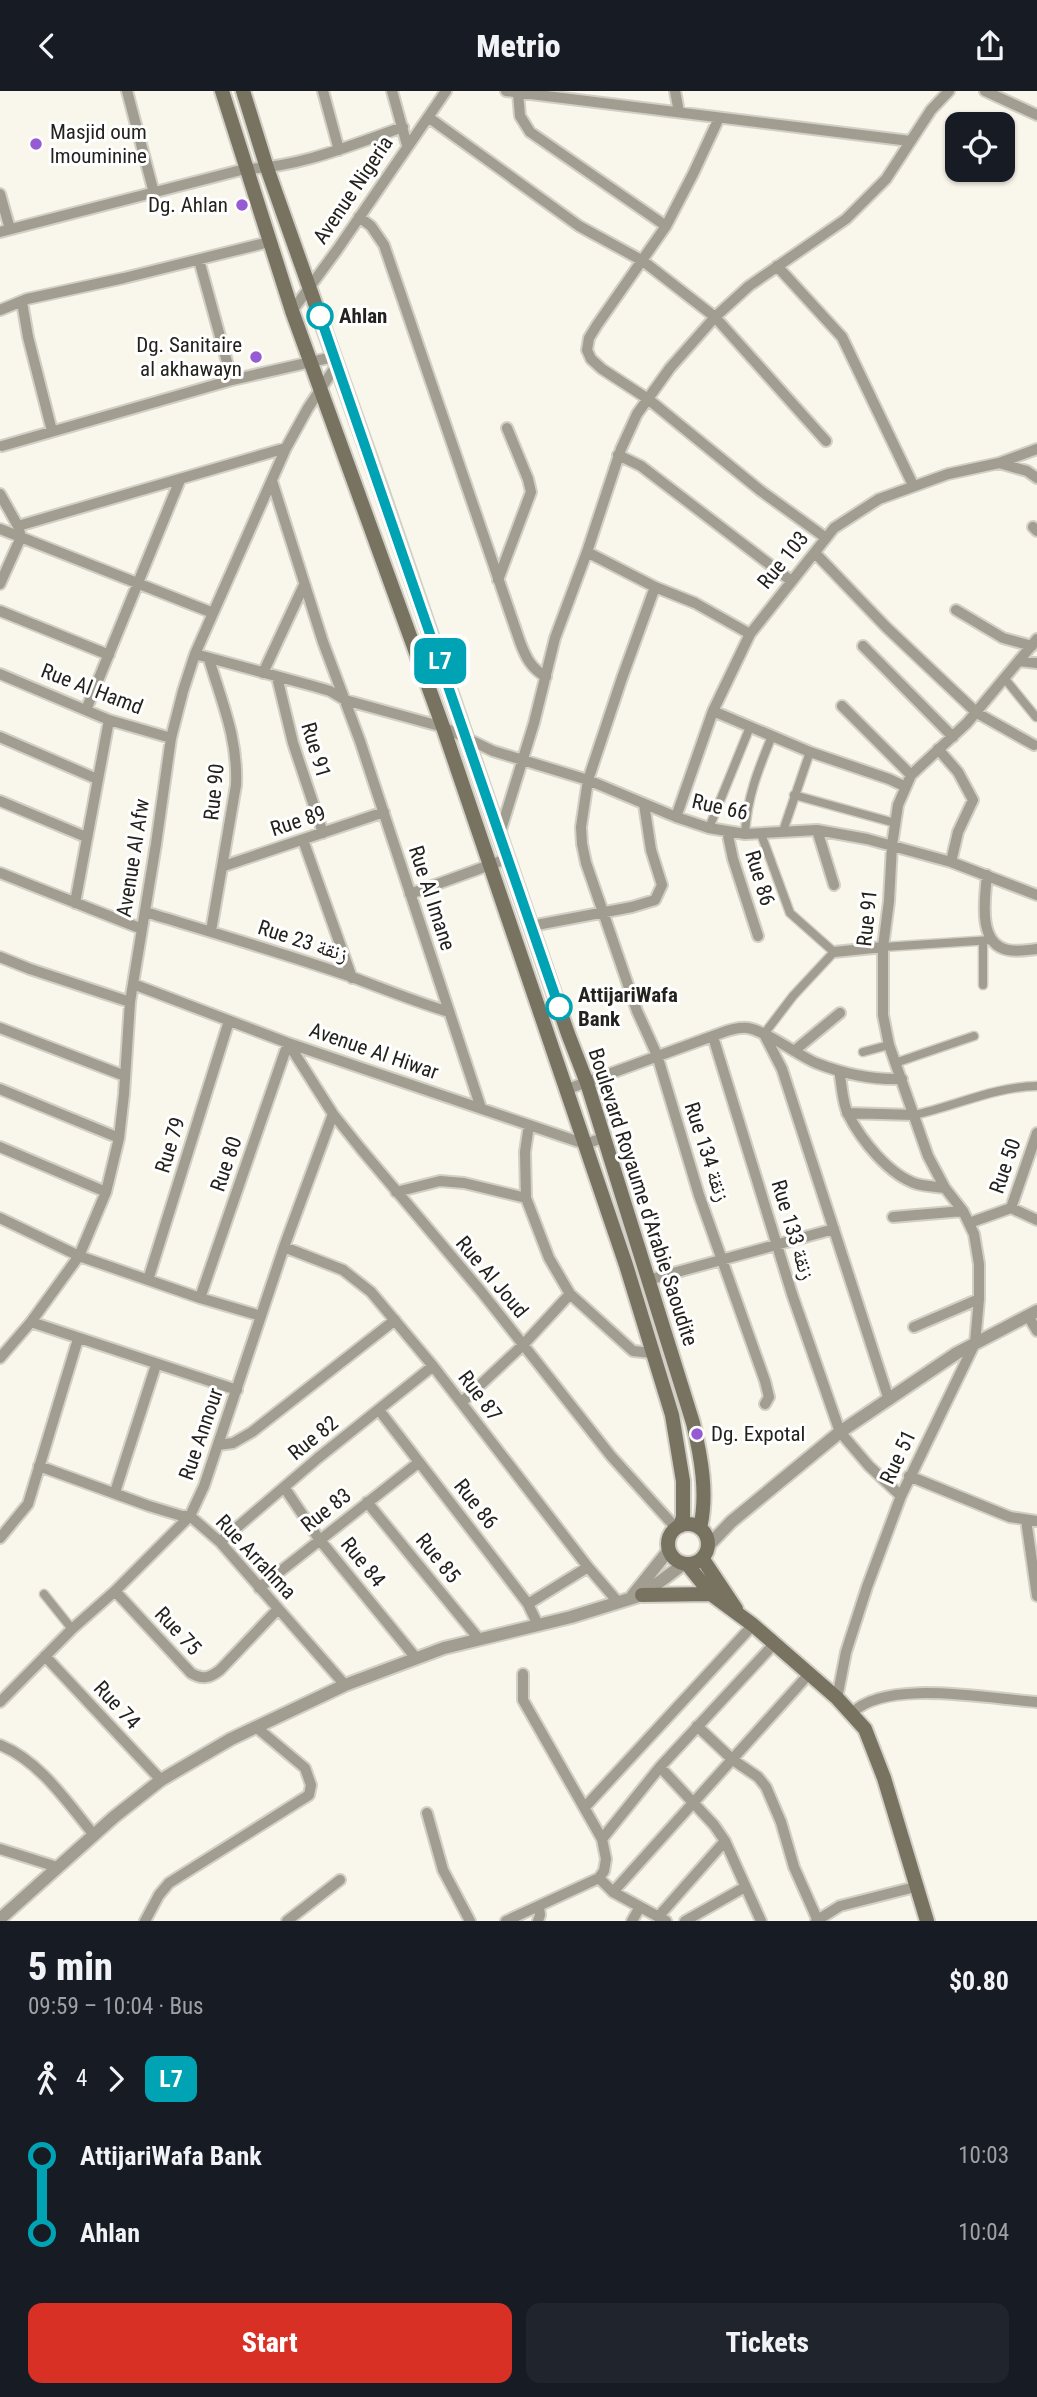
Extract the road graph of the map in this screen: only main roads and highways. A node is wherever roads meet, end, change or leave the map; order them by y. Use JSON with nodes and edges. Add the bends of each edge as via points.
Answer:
{"nodes":[{"id":1,"x":222,"y":91,"type":"edge"},
{"id":2,"x":243,"y":91,"type":"edge"},
{"id":3,"x":678,"y":1527,"type":"junction"},
{"id":4,"x":701,"y":1530,"type":"junction"},
{"id":5,"x":704,"y":1552,"type":"junction"},
{"id":6,"x":686,"y":1563,"type":"junction"},
{"id":7,"x":711,"y":1594,"type":"junction"},
{"id":8,"x":630,"y":1598,"type":"road end"},
{"id":9,"x":739,"y":1613,"type":"junction"},
{"id":10,"x":927,"y":1921,"type":"edge"}],
"edges":[{"from":1,"to":3,"type":"main road","name":"Boulevard Royaume d'Arabie Saoudite","via":[[292,311],[443,727],[626,1265],[672,1415],[684,1500]]},
{"from":2,"to":4,"type":"main road","name":"Boulevard Royaume d'Arabie Saoudite","via":[[587,1083],[693,1423],[704,1497]]},
{"from":3,"to":4,"type":"main road","via":[[691,1524]]},
{"from":3,"to":6,"type":"main road","via":[[669,1538],[669,1550],[675,1559]]},
{"from":4,"to":5,"type":"main road"},
{"from":5,"to":6,"type":"main road"},
{"from":5,"to":9,"type":"main road"},
{"from":6,"to":7,"type":"main road"},
{"from":7,"to":8,"type":"main road"},
{"from":7,"to":9,"type":"main road"},
{"from":9,"to":10,"type":"main road","via":[[837,1698],[865,1729]]}]}
